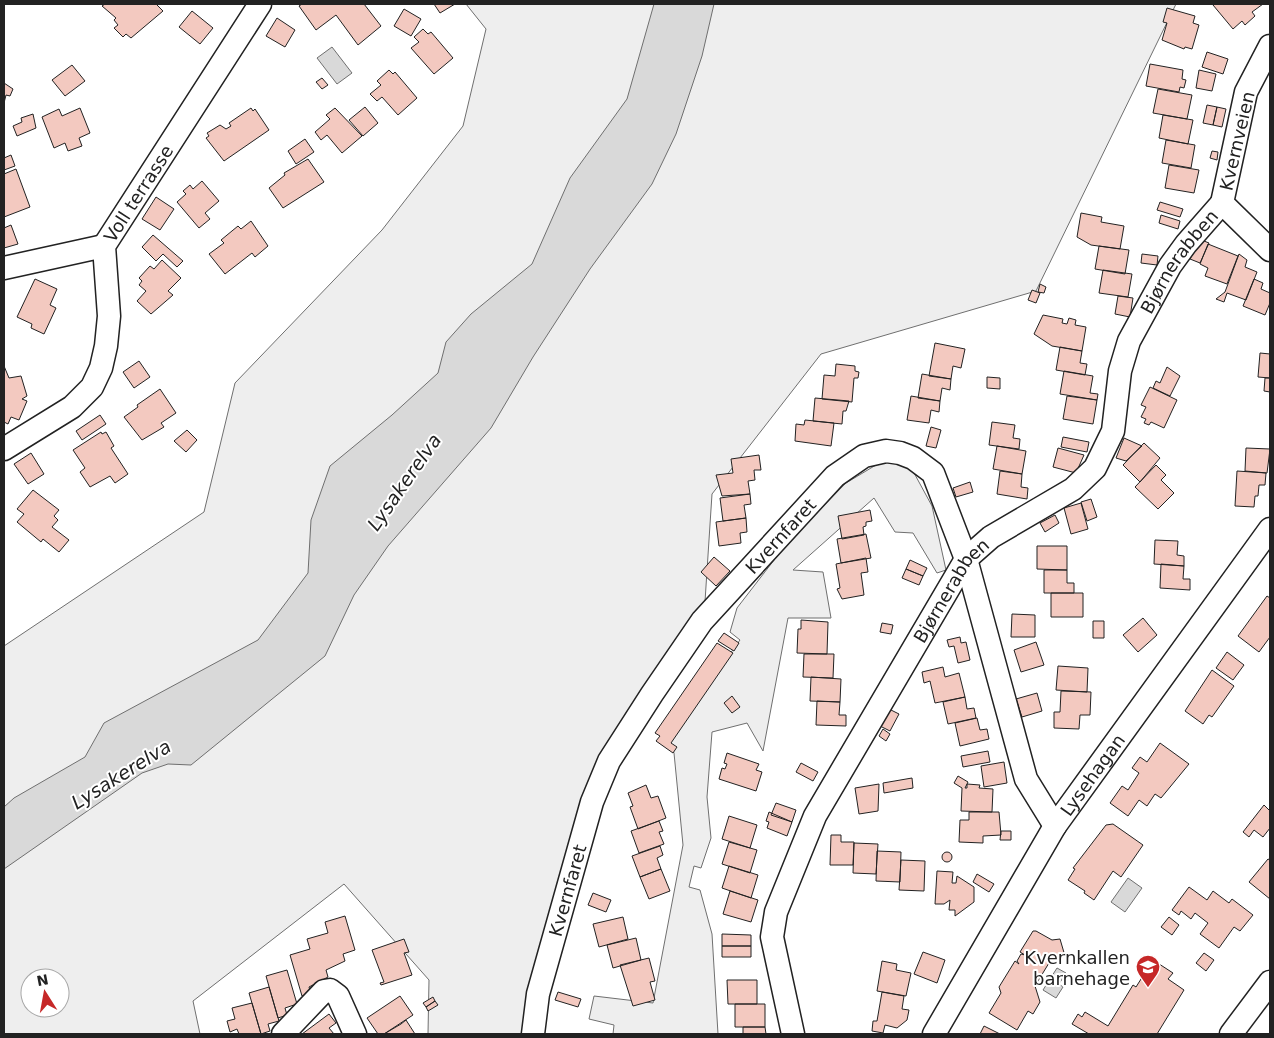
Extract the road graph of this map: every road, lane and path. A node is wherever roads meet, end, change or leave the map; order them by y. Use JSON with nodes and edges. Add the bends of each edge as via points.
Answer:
{"nodes":[{"id":1,"x":260,"y":4,"type":"edge"},
{"id":2,"x":1270,"y":46,"type":"edge"},
{"id":3,"x":1222,"y":203,"type":"junction"},
{"id":4,"x":104,"y":246,"type":"junction"},
{"id":5,"x":1270,"y":250,"type":"edge"},
{"id":6,"x":4,"y":268,"type":"edge"},
{"id":7,"x":4,"y":449,"type":"edge"},
{"id":8,"x":1270,"y":528,"type":"edge"},
{"id":9,"x":966,"y":559,"type":"junction"},
{"id":10,"x":1055,"y":826,"type":"junction"},
{"id":11,"x":1270,"y":982,"type":"edge"},
{"id":12,"x":283,"y":1034,"type":"edge"},
{"id":13,"x":355,"y":1034,"type":"edge"},
{"id":14,"x":534,"y":1034,"type":"edge"},
{"id":15,"x":793,"y":1034,"type":"edge"},
{"id":16,"x":934,"y":1034,"type":"edge"},
{"id":17,"x":1231,"y":1034,"type":"edge"}],
"edges":[{"from":1,"to":4,"type":"street","name":"Voll terrasse"},
{"from":2,"to":3,"type":"street","name":"Kvernveien","via":[[1246,92]]},
{"from":3,"to":5,"type":"street","name":"Kvernveien"},
{"from":3,"to":9,"type":"street","name":"Bjørnerabben","via":[[1170,266],[1129,341],[1120,371],[1113,431],[1095,468],[1058,499],[991,537]]},
{"from":4,"to":6,"type":"street"},
{"from":4,"to":7,"type":"street","name":"Voll terrasse","via":[[108,326],[101,368],[92,387],[72,407]]},
{"from":8,"to":10,"type":"street","name":"Lysehagan"},
{"from":9,"to":10,"type":"street","name":"Kvernfaret","via":[[1026,779]]},
{"from":9,"to":14,"type":"street","name":"Kvernfaret","via":[[933,473],[913,458],[886,451],[864,456],[835,476],[762,554],[702,621],[609,761],[592,802],[541,985]]},
{"from":9,"to":15,"type":"street","name":"Bjørnerabben","via":[[815,816],[776,912],[772,936]]},
{"from":10,"to":16,"type":"street","name":"Lysehagan"},
{"from":11,"to":17,"type":"street"},
{"from":12,"to":13,"type":"street","via":[[324,991],[330,990],[338,996]]}]}
